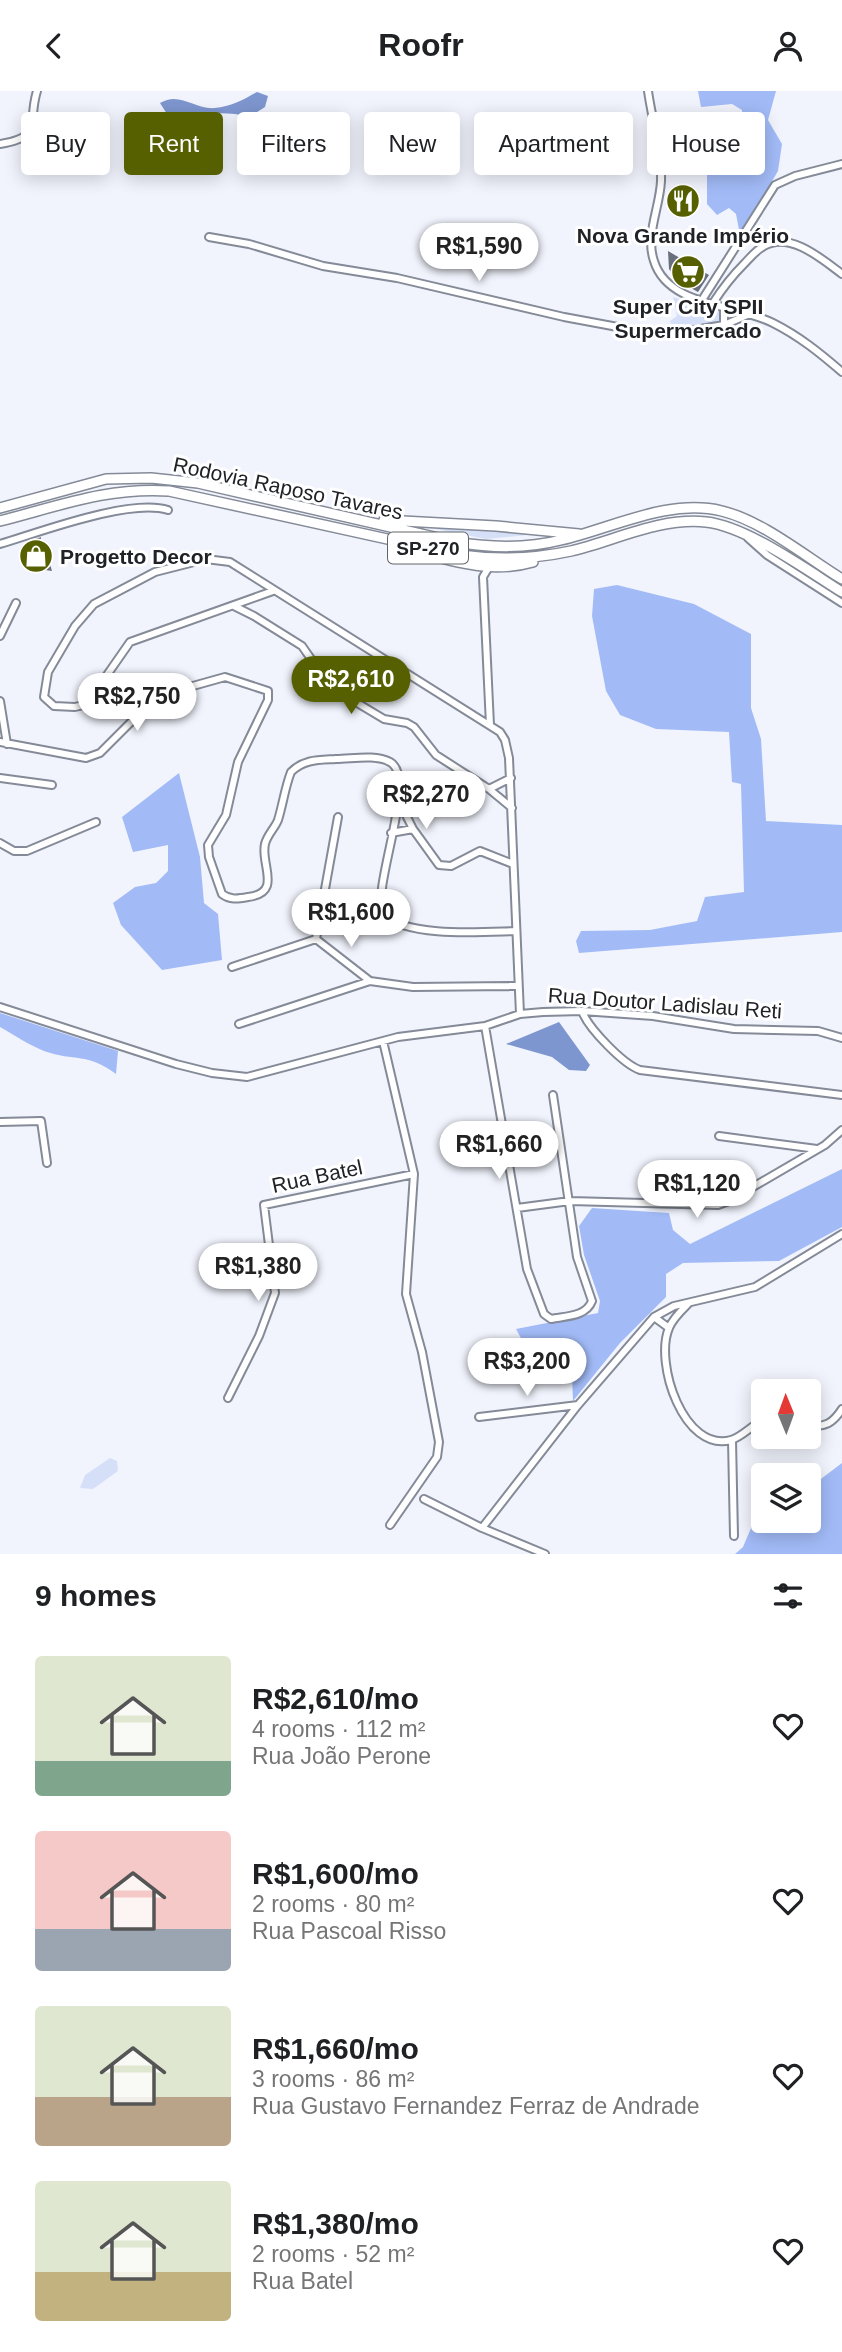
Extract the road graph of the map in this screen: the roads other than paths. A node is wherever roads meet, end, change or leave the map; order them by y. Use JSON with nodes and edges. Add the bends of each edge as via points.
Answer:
{"nodes":[{"id":1,"x":37,"y":91,"type":"edge"},
{"id":2,"x":648,"y":91,"type":"edge"},
{"id":3,"x":0,"y":144,"type":"edge"},
{"id":4,"x":842,"y":164,"type":"edge"},
{"id":5,"x":209,"y":237,"type":"dead end"},
{"id":6,"x":842,"y":274,"type":"edge"},
{"id":7,"x":702,"y":300,"type":"junction"},
{"id":8,"x":713,"y":303,"type":"junction"},
{"id":9,"x":724,"y":306,"type":"junction"},
{"id":10,"x":752,"y":313,"type":"junction"},
{"id":11,"x":724,"y":325,"type":"junction"},
{"id":12,"x":842,"y":372,"type":"edge"},
{"id":13,"x":0,"y":508,"type":"edge"},
{"id":14,"x":168,"y":510,"type":"dead end"},
{"id":15,"x":354,"y":518,"type":"junction"},
{"id":16,"x":1,"y":522,"type":"edge"},
{"id":17,"x":582,"y":534,"type":"junction"},
{"id":18,"x":744,"y":534,"type":"junction"},
{"id":19,"x":382,"y":538,"type":"junction"},
{"id":20,"x":0,"y":544,"type":"edge"},
{"id":21,"x":570,"y":551,"type":"junction"},
{"id":22,"x":470,"y":564,"type":"junction"},
{"id":23,"x":489,"y":567,"type":"junction"},
{"id":24,"x":483,"y":577,"type":"junction"},
{"id":25,"x":842,"y":579,"type":"edge"},
{"id":26,"x":273,"y":591,"type":"junction"},
{"id":27,"x":842,"y":593,"type":"edge"},
{"id":28,"x":16,"y":603,"type":"dead end"},
{"id":29,"x":842,"y":603,"type":"edge"},
{"id":30,"x":234,"y":606,"type":"junction"},
{"id":31,"x":0,"y":636,"type":"edge"},
{"id":32,"x":150,"y":698,"type":"junction"},
{"id":33,"x":125,"y":699,"type":"junction"},
{"id":34,"x":0,"y":701,"type":"edge"},
{"id":35,"x":95,"y":701,"type":"junction"},
{"id":36,"x":134,"y":719,"type":"junction"},
{"id":37,"x":491,"y":725,"type":"junction"},
{"id":38,"x":4,"y":743,"type":"edge"},
{"id":39,"x":0,"y":778,"type":"edge"},
{"id":40,"x":511,"y":778,"type":"junction"},
{"id":41,"x":52,"y":785,"type":"dead end"},
{"id":42,"x":489,"y":789,"type":"junction"},
{"id":43,"x":399,"y":801,"type":"junction"},
{"id":44,"x":512,"y":808,"type":"junction"},
{"id":45,"x":338,"y":817,"type":"dead end"},
{"id":46,"x":96,"y":823,"type":"dead end"},
{"id":47,"x":413,"y":829,"type":"junction"},
{"id":48,"x":391,"y":833,"type":"junction"},
{"id":49,"x":0,"y":843,"type":"edge"},
{"id":50,"x":513,"y":864,"type":"junction"},
{"id":51,"x":516,"y":931,"type":"junction"},
{"id":52,"x":316,"y":939,"type":"junction"},
{"id":53,"x":232,"y":967,"type":"dead end"},
{"id":54,"x":370,"y":981,"type":"junction"},
{"id":55,"x":517,"y":986,"type":"junction"},
{"id":56,"x":0,"y":1007,"type":"edge"},
{"id":57,"x":582,"y":1011,"type":"junction"},
{"id":58,"x":520,"y":1014,"type":"junction"},
{"id":59,"x":239,"y":1024,"type":"dead end"},
{"id":60,"x":485,"y":1026,"type":"junction"},
{"id":61,"x":842,"y":1038,"type":"edge"},
{"id":62,"x":383,"y":1041,"type":"junction"},
{"id":63,"x":553,"y":1095,"type":"dead end"},
{"id":64,"x":842,"y":1095,"type":"edge"},
{"id":65,"x":0,"y":1122,"type":"edge"},
{"id":66,"x":842,"y":1130,"type":"edge"},
{"id":67,"x":719,"y":1136,"type":"dead end"},
{"id":68,"x":817,"y":1149,"type":"junction"},
{"id":69,"x":47,"y":1163,"type":"dead end"},
{"id":70,"x":414,"y":1174,"type":"junction"},
{"id":71,"x":570,"y":1201,"type":"junction"},
{"id":72,"x":517,"y":1208,"type":"junction"},
{"id":73,"x":842,"y":1234,"type":"edge"},
{"id":74,"x":689,"y":1303,"type":"junction"},
{"id":75,"x":654,"y":1317,"type":"junction"},
{"id":76,"x":669,"y":1328,"type":"junction"},
{"id":77,"x":228,"y":1398,"type":"dead end"},
{"id":78,"x":578,"y":1405,"type":"junction"},
{"id":79,"x":842,"y":1409,"type":"edge"},
{"id":80,"x":479,"y":1417,"type":"dead end"},
{"id":81,"x":821,"y":1427,"type":"edge"},
{"id":82,"x":751,"y":1428,"type":"edge"},
{"id":83,"x":732,"y":1440,"type":"junction"},
{"id":84,"x":424,"y":1499,"type":"dead end"},
{"id":85,"x":390,"y":1525,"type":"dead end"},
{"id":86,"x":482,"y":1528,"type":"junction"},
{"id":87,"x":734,"y":1536,"type":"dead end"},
{"id":88,"x":545,"y":1554,"type":"edge"}],
"edges":[{"from":1,"to":3,"type":"street","via":[[33,128],[15,142]]},
{"from":2,"to":7,"type":"street","via":[[661,180],[653,225],[653,261],[674,288]]},
{"from":4,"to":7,"type":"street","via":[[775,185]]},
{"from":5,"to":11,"type":"street","via":[[323,266],[650,333],[677,334]]},
{"from":6,"to":8,"type":"street","via":[[789,242],[769,243]]},
{"from":7,"to":8,"type":"street"},
{"from":8,"to":9,"type":"street"},
{"from":9,"to":10,"type":"street"},
{"from":9,"to":11,"type":"street"},
{"from":10,"to":11,"type":"street"},
{"from":10,"to":12,"type":"street","via":[[807,343]]},
{"from":13,"to":15,"type":"highway","name":"Rodovia Raposo Tavares","number":"SP-270","via":[[106,479],[151,478],[198,483]]},
{"from":14,"to":20,"type":"street","via":[[121,510]]},
{"from":15,"to":17,"type":"highway"},
{"from":15,"to":17,"type":"highway","name":"Rodovia Raposo Tavares","number":"SP-270","via":[[499,548],[540,545]]},
{"from":16,"to":19,"type":"highway","name":"Rodovia Raposo Tavares","number":"SP-270","via":[[99,494],[145,489],[202,497]]},
{"from":17,"to":25,"type":"highway","name":"Rodovia Raposo Tavares","number":"SP-270","via":[[665,511],[708,508],[742,518]]},
{"from":18,"to":21,"type":"highway","name":"Rodovia Raposo Tavares","number":"SP-270","via":[[689,521]]},
{"from":18,"to":27,"type":"highway","name":"Rodovia Raposo Tavares","number":"SP-270"},
{"from":18,"to":29,"type":"street","via":[[767,555]]},
{"from":19,"to":21,"type":"highway","name":"Rodovia Raposo Tavares","number":"SP-270","via":[[484,558]]},
{"from":19,"to":22,"type":"highway"},
{"from":21,"to":23,"type":"highway","via":[[515,566]]},
{"from":22,"to":23,"type":"highway"},
{"from":22,"to":24,"type":"street"},
{"from":23,"to":24,"type":"street"},
{"from":24,"to":37,"type":"street"},
{"from":26,"to":30,"type":"street"},
{"from":26,"to":35,"type":"street","via":[[230,562],[206,559],[155,572],[94,604],[75,626],[48,672],[43,690],[54,706],[67,708]]},
{"from":26,"to":37,"type":"street"},
{"from":28,"to":31,"type":"street"},
{"from":30,"to":35,"type":"street","via":[[130,642]]},
{"from":30,"to":42,"type":"street","via":[[302,646],[339,692],[384,719],[414,727],[436,755]]},
{"from":32,"to":33,"type":"street"},
{"from":32,"to":36,"type":"street"},
{"from":32,"to":43,"type":"street","via":[[225,677],[264,688],[268,695],[238,761],[226,815],[208,845],[222,894],[234,899],[255,897],[265,888],[266,841],[278,820],[291,772],[304,762],[388,761],[399,773]]},
{"from":33,"to":35,"type":"street"},
{"from":33,"to":36,"type":"street"},
{"from":34,"to":38,"type":"street"},
{"from":36,"to":38,"type":"street","via":[[100,753],[86,758]]},
{"from":37,"to":40,"type":"street","via":[[505,740]]},
{"from":39,"to":41,"type":"street"},
{"from":40,"to":42,"type":"street"},
{"from":40,"to":44,"type":"street"},
{"from":42,"to":44,"type":"street"},
{"from":43,"to":47,"type":"street"},
{"from":43,"to":48,"type":"street"},
{"from":44,"to":50,"type":"street"},
{"from":45,"to":52,"type":"street"},
{"from":46,"to":49,"type":"street","via":[[27,851],[13,851]]},
{"from":47,"to":48,"type":"street"},
{"from":47,"to":50,"type":"street","via":[[439,865],[451,866],[480,852]]},
{"from":48,"to":51,"type":"street","via":[[380,902],[386,917],[444,932]]},
{"from":50,"to":51,"type":"street"},
{"from":51,"to":55,"type":"street"},
{"from":52,"to":53,"type":"street"},
{"from":52,"to":54,"type":"street"},
{"from":54,"to":55,"type":"street","via":[[413,987]]},
{"from":54,"to":59,"type":"street"},
{"from":55,"to":58,"type":"street"},
{"from":56,"to":62,"type":"street","name":"Rua Doutor Ladislau Reti","via":[[176,1064],[233,1076],[257,1076]]},
{"from":57,"to":58,"type":"street","name":"Rua Doutor Ladislau Reti"},
{"from":57,"to":61,"type":"street","name":"Rua Doutor Ladislau Reti","via":[[734,1029],[818,1031]]},
{"from":57,"to":64,"type":"street","via":[[589,1025],[640,1070]]},
{"from":58,"to":60,"type":"street","name":"Rua Doutor Ladislau Reti"},
{"from":60,"to":62,"type":"street","name":"Rua Doutor Ladislau Reti"},
{"from":60,"to":72,"type":"street"},
{"from":62,"to":70,"type":"street"},
{"from":63,"to":71,"type":"street"},
{"from":65,"to":69,"type":"street","via":[[39,1120]]},
{"from":66,"to":68,"type":"street"},
{"from":67,"to":68,"type":"street"},
{"from":68,"to":71,"type":"street","via":[[711,1207]]},
{"from":70,"to":77,"type":"street","name":"Rua Batel","via":[[264,1205],[275,1293]]},
{"from":70,"to":85,"type":"street","via":[[406,1294],[439,1442],[437,1457]]},
{"from":71,"to":72,"type":"street"},
{"from":71,"to":72,"type":"street","via":[[577,1257],[592,1301],[583,1313],[547,1317],[527,1269]]},
{"from":73,"to":74,"type":"street","via":[[755,1287]]},
{"from":74,"to":75,"type":"street","via":[[674,1305]]},
{"from":74,"to":76,"type":"street"},
{"from":75,"to":76,"type":"street"},
{"from":75,"to":78,"type":"street"},
{"from":76,"to":83,"type":"street","via":[[664,1365],[672,1395],[699,1431],[715,1439]]},
{"from":78,"to":80,"type":"street"},
{"from":78,"to":86,"type":"street"},
{"from":79,"to":81,"type":"street","via":[[831,1423]]},
{"from":82,"to":83,"type":"street"},
{"from":83,"to":87,"type":"street"},
{"from":84,"to":86,"type":"street"},
{"from":86,"to":88,"type":"street"}]}
